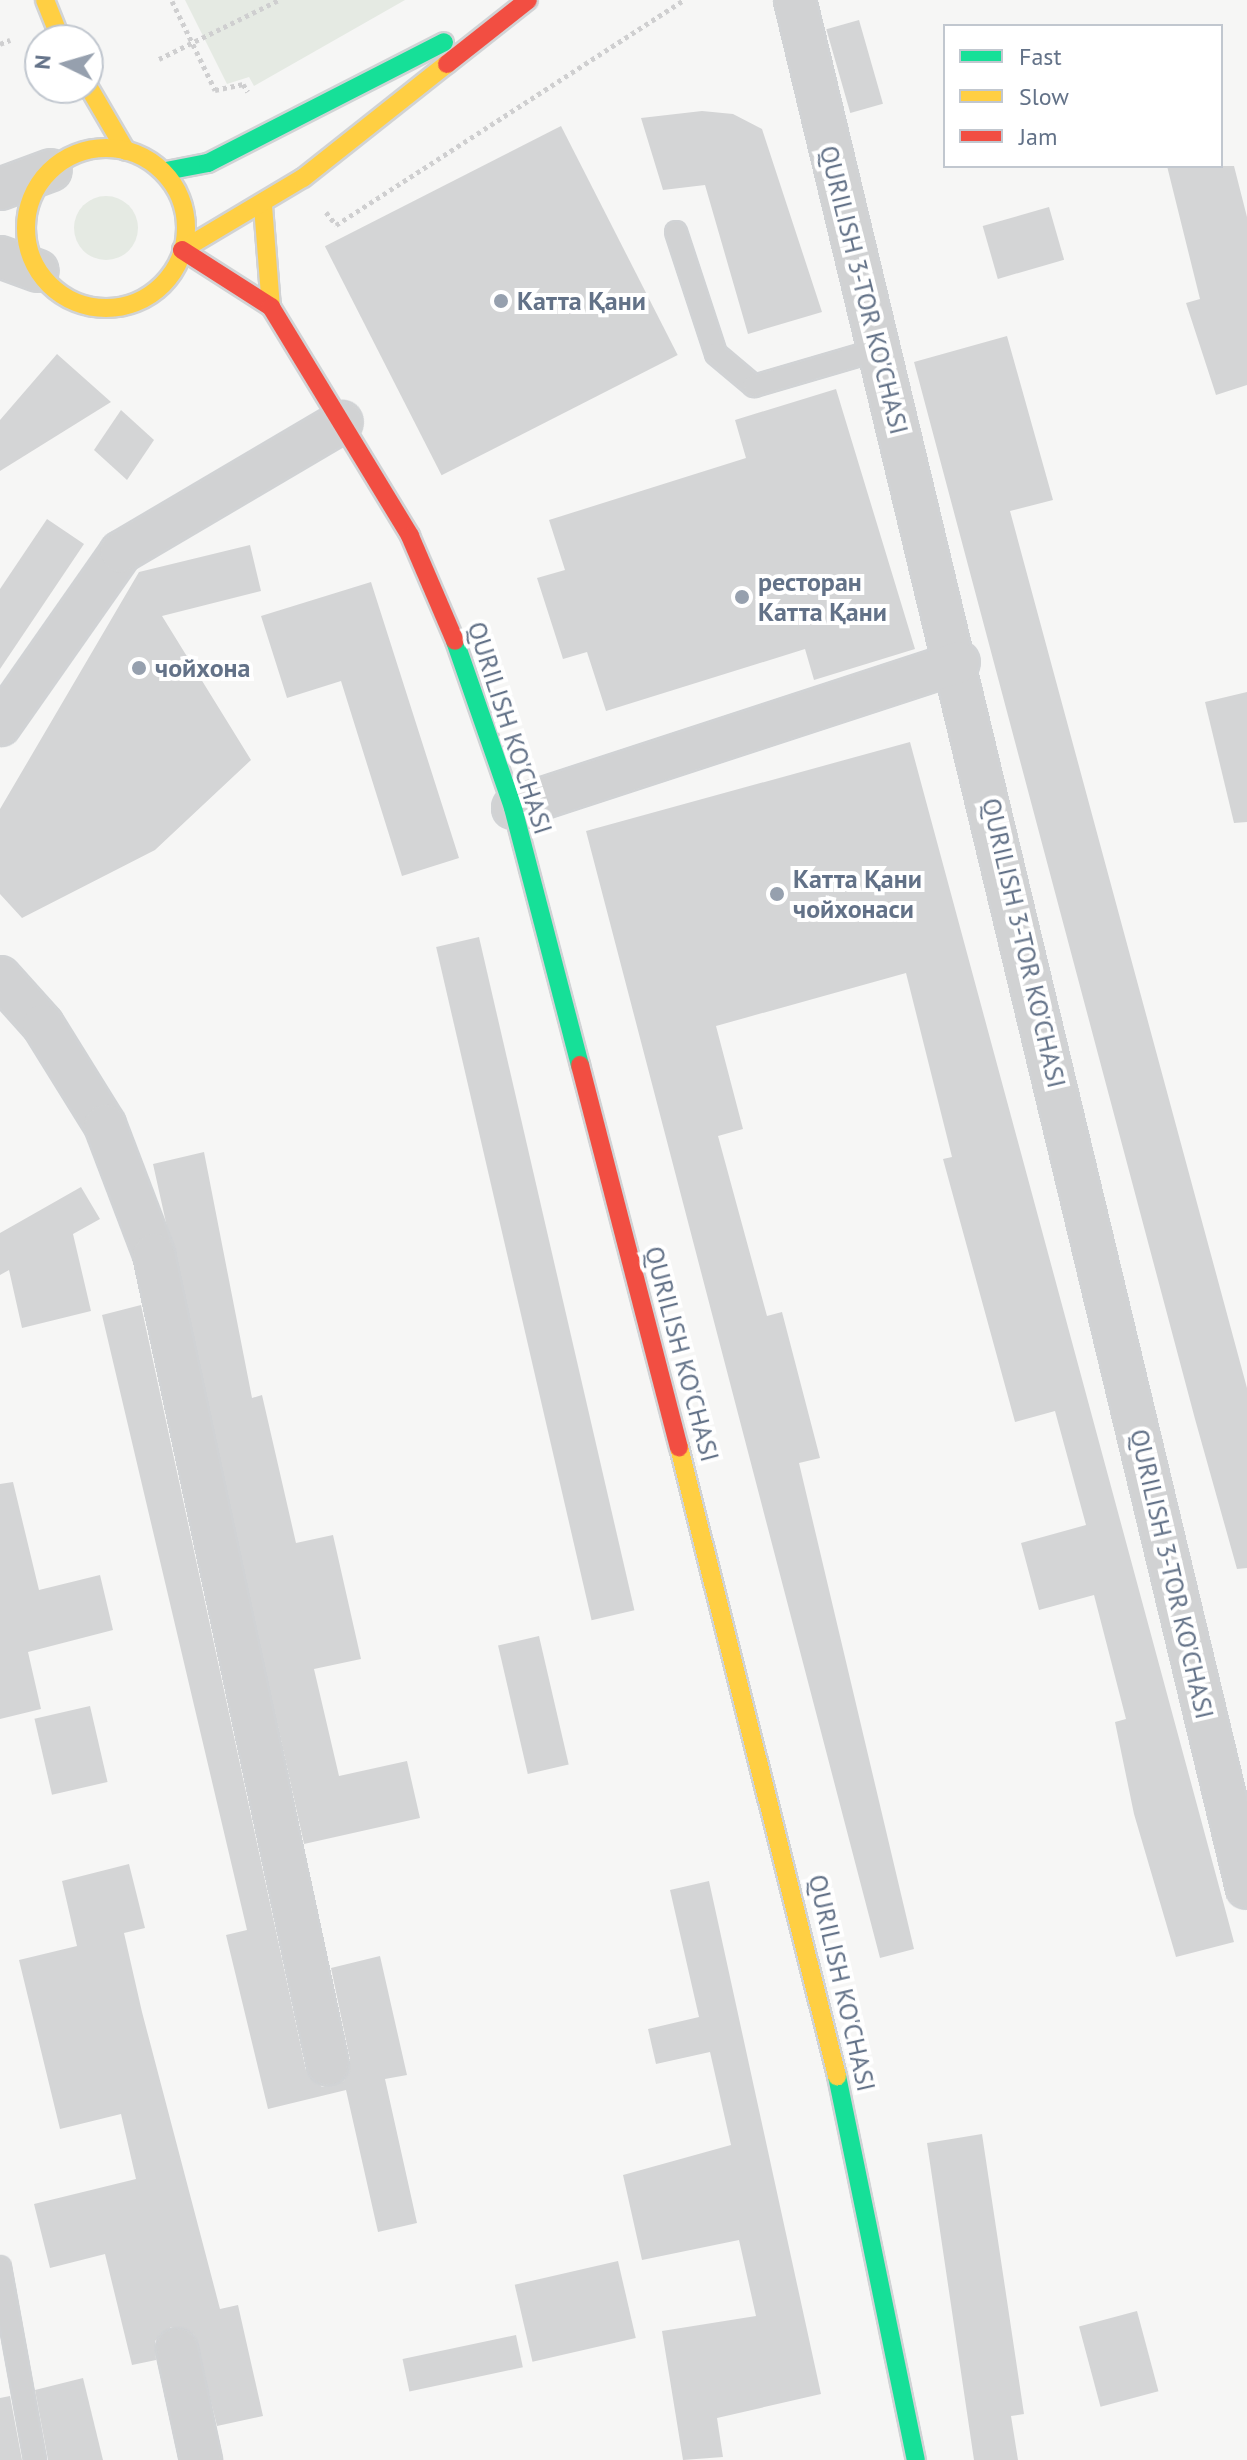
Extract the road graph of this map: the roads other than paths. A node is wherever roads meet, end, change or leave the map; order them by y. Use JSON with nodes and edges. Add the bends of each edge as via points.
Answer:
{"nodes":[{"id":1,"x":45,"y":0,"type":"edge"},
{"id":2,"x":526,"y":0,"type":"edge"},
{"id":3,"x":795,"y":0,"type":"edge"},
{"id":4,"x":55,"y":24,"type":"edge"},
{"id":5,"x":99,"y":104,"type":"edge"},
{"id":6,"x":126,"y":151,"type":"junction"},
{"id":7,"x":51,"y":170,"type":"junction"},
{"id":8,"x":166,"y":171,"type":"junction"},
{"id":9,"x":0,"y":189,"type":"edge"},
{"id":10,"x":263,"y":206,"type":"junction"},
{"id":11,"x":0,"y":224,"type":"edge"},
{"id":12,"x":676,"y":232,"type":"dead end"},
{"id":13,"x":182,"y":250,"type":"junction"},
{"id":14,"x":0,"y":257,"type":"edge"},
{"id":15,"x":38,"y":271,"type":"junction"},
{"id":16,"x":271,"y":307,"type":"junction"},
{"id":17,"x":874,"y":351,"type":"junction"},
{"id":18,"x":342,"y":422,"type":"junction"},
{"id":19,"x":959,"y":662,"type":"junction"},
{"id":20,"x":0,"y":725,"type":"edge"},
{"id":21,"x":513,"y":808,"type":"junction"},
{"id":22,"x":0,"y":977,"type":"edge"},
{"id":23,"x":1247,"y":1888,"type":"edge"},
{"id":24,"x":328,"y":2065,"type":"dead end"},
{"id":25,"x":0,"y":2267,"type":"edge"},
{"id":26,"x":177,"y":2349,"type":"dead end"},
{"id":27,"x":198,"y":2459,"type":"edge"},
{"id":28,"x":35,"y":2460,"type":"edge"},
{"id":29,"x":916,"y":2460,"type":"edge"}],
"edges":[{"from":1,"to":4,"type":"street"},
{"from":2,"to":8,"type":"street","via":[[208,163]]},
{"from":2,"to":10,"type":"street"},
{"from":3,"to":17,"type":"street","name":"QURILISH 3-TOR KO'CHASI"},
{"from":5,"to":6,"type":"street"},
{"from":6,"to":7,"type":"street","via":[[86,150]]},
{"from":6,"to":8,"type":"street"},
{"from":7,"to":9,"type":"street"},
{"from":7,"to":15,"type":"street","via":[[26,218]]},
{"from":8,"to":13,"type":"street","via":[[184,212]]},
{"from":10,"to":13,"type":"street"},
{"from":10,"to":16,"type":"street","name":"QURILISH KO'CHASI"},
{"from":11,"to":15,"type":"street"},
{"from":12,"to":17,"type":"lane","via":[[716,354],[754,386]]},
{"from":13,"to":15,"type":"street","via":[[155,292],[120,307],[68,299]]},
{"from":13,"to":16,"type":"street","name":"QURILISH KO'CHASI"},
{"from":14,"to":15,"type":"street"},
{"from":16,"to":18,"type":"street","name":"QURILISH KO'CHASI"},
{"from":17,"to":19,"type":"street","name":"QURILISH 3-TOR KO'CHASI"},
{"from":18,"to":20,"type":"street","via":[[121,552]]},
{"from":18,"to":21,"type":"street","name":"QURILISH KO'CHASI","via":[[410,536],[444,610]]},
{"from":19,"to":21,"type":"street"},
{"from":19,"to":23,"type":"street","name":"QURILISH 3-TOR KO'CHASI"},
{"from":21,"to":29,"type":"street","name":"QURILISH KO'CHASI","via":[[820,1992]]},
{"from":22,"to":24,"type":"street","via":[[43,1025],[105,1125],[154,1254]]},
{"from":25,"to":28,"type":"lane"},
{"from":26,"to":27,"type":"street"}]}
